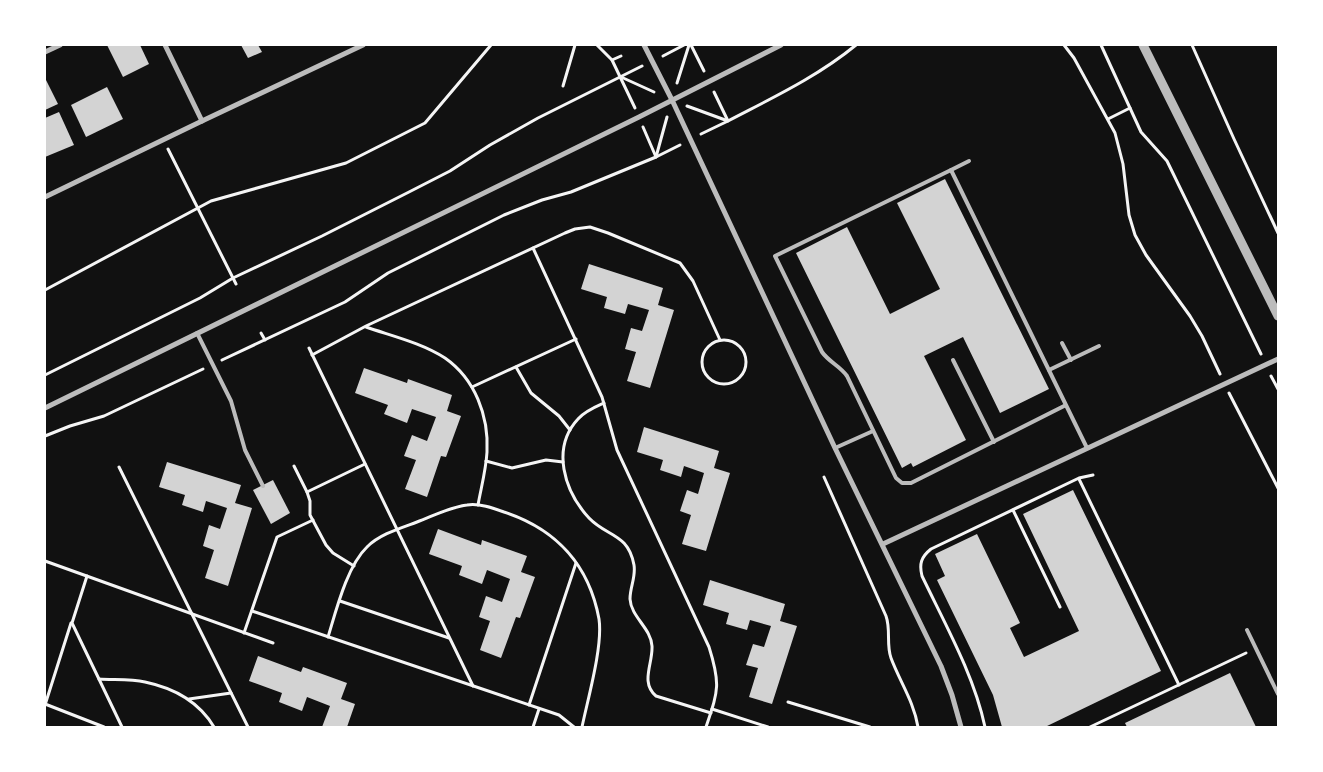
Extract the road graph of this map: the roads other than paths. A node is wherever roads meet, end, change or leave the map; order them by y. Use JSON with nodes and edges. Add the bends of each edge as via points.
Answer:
{"nodes":[{"id":1,"x":60,"y":45,"type":"edge"},
{"id":2,"x":165,"y":45,"type":"edge"},
{"id":3,"x":363,"y":45,"type":"edge"},
{"id":4,"x":644,"y":45,"type":"edge"},
{"id":5,"x":781,"y":45,"type":"edge"},
{"id":6,"x":1143,"y":45,"type":"edge"},
{"id":7,"x":45,"y":52,"type":"edge"},
{"id":8,"x":672,"y":100,"type":"junction"},
{"id":9,"x":202,"y":121,"type":"junction"},
{"id":10,"x":969,"y":161,"type":"dead end"},
{"id":11,"x":951,"y":170,"type":"junction"},
{"id":12,"x":45,"y":197,"type":"edge"},
{"id":13,"x":1278,"y":316,"type":"edge"},
{"id":14,"x":198,"y":333,"type":"junction"},
{"id":15,"x":1062,"y":342,"type":"dead end"},
{"id":16,"x":1099,"y":346,"type":"dead end"},
{"id":17,"x":1278,"y":359,"type":"edge"},
{"id":18,"x":953,"y":360,"type":"dead end"},
{"id":19,"x":1071,"y":360,"type":"junction"},
{"id":20,"x":1049,"y":370,"type":"junction"},
{"id":21,"x":1066,"y":405,"type":"junction"},
{"id":22,"x":45,"y":408,"type":"edge"},
{"id":23,"x":873,"y":431,"type":"junction"},
{"id":24,"x":994,"y":442,"type":"junction"},
{"id":25,"x":836,"y":448,"type":"junction"},
{"id":26,"x":1087,"y":448,"type":"junction"},
{"id":27,"x":263,"y":486,"type":"dead end"},
{"id":28,"x":882,"y":544,"type":"junction"},
{"id":29,"x":1247,"y":630,"type":"dead end"},
{"id":30,"x":1278,"y":694,"type":"edge"},
{"id":31,"x":960,"y":727,"type":"edge"}],
"edges":[{"from":1,"to":7,"type":"street"},
{"from":2,"to":9,"type":"street"},
{"from":3,"to":9,"type":"street"},
{"from":4,"to":8,"type":"street"},
{"from":5,"to":8,"type":"street"},
{"from":6,"to":13,"type":"street"},
{"from":8,"to":14,"type":"street"},
{"from":8,"to":25,"type":"street"},
{"from":9,"to":12,"type":"street"},
{"from":10,"to":11,"type":"lane"},
{"from":11,"to":20,"type":"lane"},
{"from":11,"to":23,"type":"lane","via":[[776,256],[822,352],[847,376]]},
{"from":14,"to":22,"type":"street"},
{"from":14,"to":27,"type":"lane","via":[[235,410],[245,450]]},
{"from":15,"to":19,"type":"lane"},
{"from":16,"to":19,"type":"lane"},
{"from":17,"to":26,"type":"street"},
{"from":18,"to":24,"type":"lane"},
{"from":19,"to":20,"type":"lane"},
{"from":20,"to":21,"type":"lane"},
{"from":21,"to":24,"type":"lane"},
{"from":21,"to":26,"type":"lane"},
{"from":23,"to":24,"type":"lane","via":[[896,478],[907,484]]},
{"from":23,"to":25,"type":"lane"},
{"from":25,"to":28,"type":"street"},
{"from":26,"to":28,"type":"street"},
{"from":28,"to":31,"type":"street","via":[[942,666]]},
{"from":29,"to":30,"type":"lane"}]}
